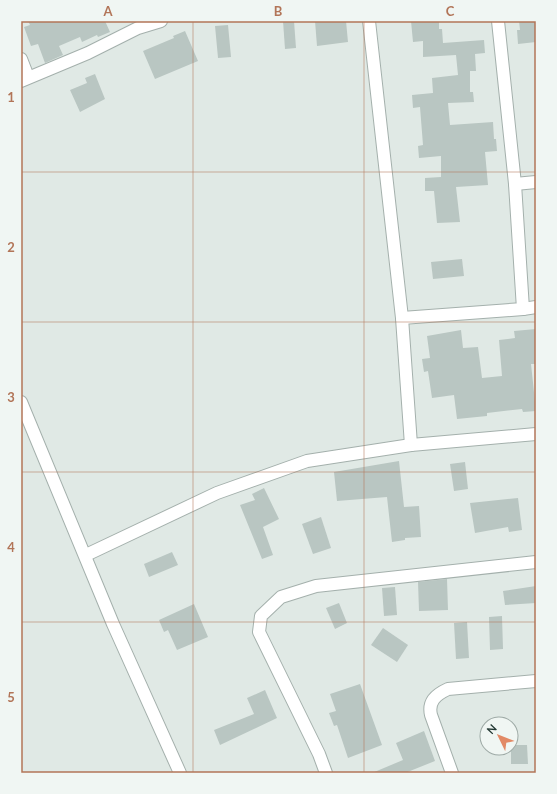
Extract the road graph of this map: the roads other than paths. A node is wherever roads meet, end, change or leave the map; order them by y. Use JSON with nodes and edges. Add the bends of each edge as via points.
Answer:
{"nodes":[{"id":1,"x":161,"y":21,"type":"edge"},
{"id":2,"x":369,"y":21,"type":"edge"},
{"id":3,"x":498,"y":21,"type":"edge"},
{"id":4,"x":21,"y":59,"type":"edge"},
{"id":5,"x":25,"y":79,"type":"edge"},
{"id":6,"x":536,"y":182,"type":"edge"},
{"id":7,"x":515,"y":184,"type":"junction"},
{"id":8,"x":536,"y":307,"type":"edge"},
{"id":9,"x":523,"y":309,"type":"junction"},
{"id":10,"x":402,"y":318,"type":"junction"},
{"id":11,"x":21,"y":402,"type":"edge"},
{"id":12,"x":536,"y":434,"type":"edge"},
{"id":13,"x":411,"y":445,"type":"junction"},
{"id":14,"x":86,"y":555,"type":"junction"},
{"id":15,"x":536,"y":562,"type":"edge"},
{"id":16,"x":536,"y":681,"type":"edge"},
{"id":17,"x":180,"y":773,"type":"edge"},
{"id":18,"x":326,"y":773,"type":"edge"},
{"id":19,"x":452,"y":773,"type":"edge"}],
"edges":[{"from":1,"to":5,"type":"street","via":[[138,28],[88,53]]},
{"from":2,"to":10,"type":"street"},
{"from":3,"to":7,"type":"street"},
{"from":4,"to":5,"type":"street"},
{"from":6,"to":7,"type":"street"},
{"from":7,"to":9,"type":"street"},
{"from":8,"to":9,"type":"street"},
{"from":9,"to":10,"type":"street"},
{"from":10,"to":13,"type":"street"},
{"from":11,"to":14,"type":"street"},
{"from":12,"to":13,"type":"street"},
{"from":13,"to":14,"type":"street","via":[[307,461],[266,474],[217,493]]},
{"from":14,"to":17,"type":"street"},
{"from":15,"to":18,"type":"street","via":[[316,586],[281,597],[262,616],[259,632]]},
{"from":16,"to":19,"type":"street","via":[[448,689],[436,696],[429,709]]}]}
